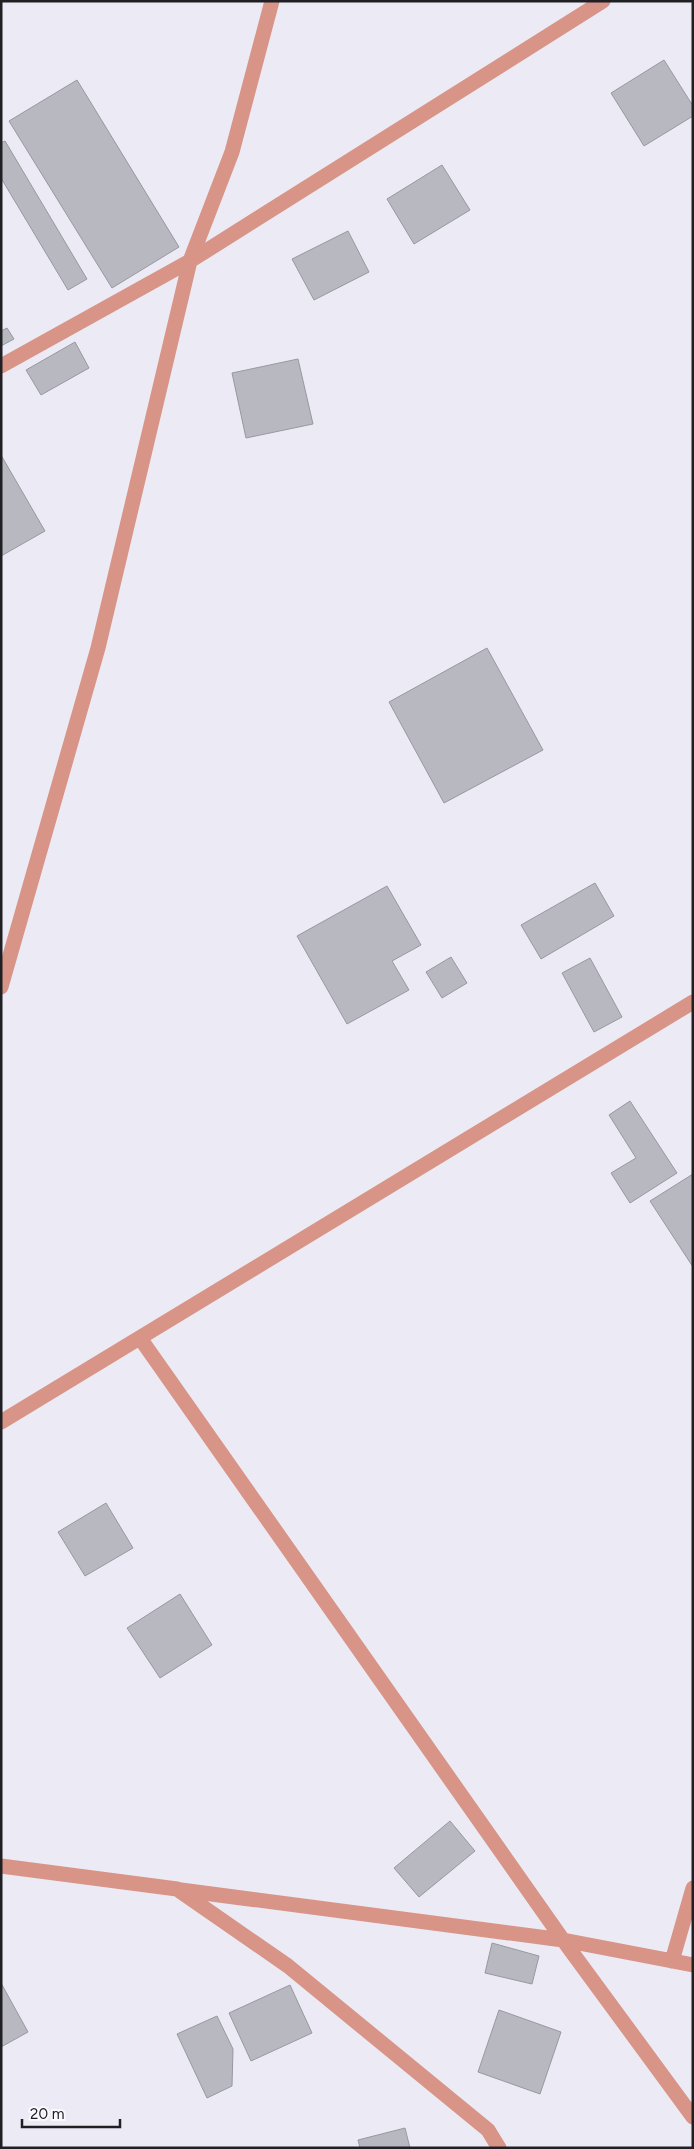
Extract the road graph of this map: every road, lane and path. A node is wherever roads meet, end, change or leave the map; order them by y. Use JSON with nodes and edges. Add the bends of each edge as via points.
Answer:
{"nodes":[{"id":1,"x":272,"y":1,"type":"edge"},
{"id":2,"x":603,"y":1,"type":"edge"},
{"id":3,"x":190,"y":261,"type":"junction"},
{"id":4,"x":1,"y":366,"type":"edge"},
{"id":5,"x":5,"y":965,"type":"edge"},
{"id":6,"x":1,"y":988,"type":"edge"},
{"id":7,"x":693,"y":1002,"type":"edge"},
{"id":8,"x":140,"y":1338,"type":"junction"},
{"id":9,"x":1,"y":1422,"type":"edge"},
{"id":10,"x":1,"y":1866,"type":"edge"},
{"id":11,"x":693,"y":1888,"type":"edge"},
{"id":12,"x":177,"y":1889,"type":"junction"},
{"id":13,"x":563,"y":1940,"type":"junction"},
{"id":14,"x":672,"y":1961,"type":"junction"},
{"id":15,"x":693,"y":1965,"type":"edge"},
{"id":16,"x":693,"y":2117,"type":"edge"},
{"id":17,"x":500,"y":2148,"type":"edge"}],
"edges":[{"from":1,"to":3,"type":"street","via":[[232,152]]},
{"from":2,"to":3,"type":"street"},
{"from":3,"to":4,"type":"street"},
{"from":3,"to":5,"type":"street","via":[[98,648]]},
{"from":5,"to":6,"type":"street"},
{"from":7,"to":8,"type":"street"},
{"from":8,"to":9,"type":"street"},
{"from":8,"to":13,"type":"street"},
{"from":10,"to":12,"type":"street"},
{"from":11,"to":14,"type":"street"},
{"from":12,"to":13,"type":"street"},
{"from":12,"to":17,"type":"street","via":[[288,1966],[488,2130]]},
{"from":13,"to":14,"type":"street"},
{"from":13,"to":16,"type":"street"},
{"from":14,"to":15,"type":"street"}]}
